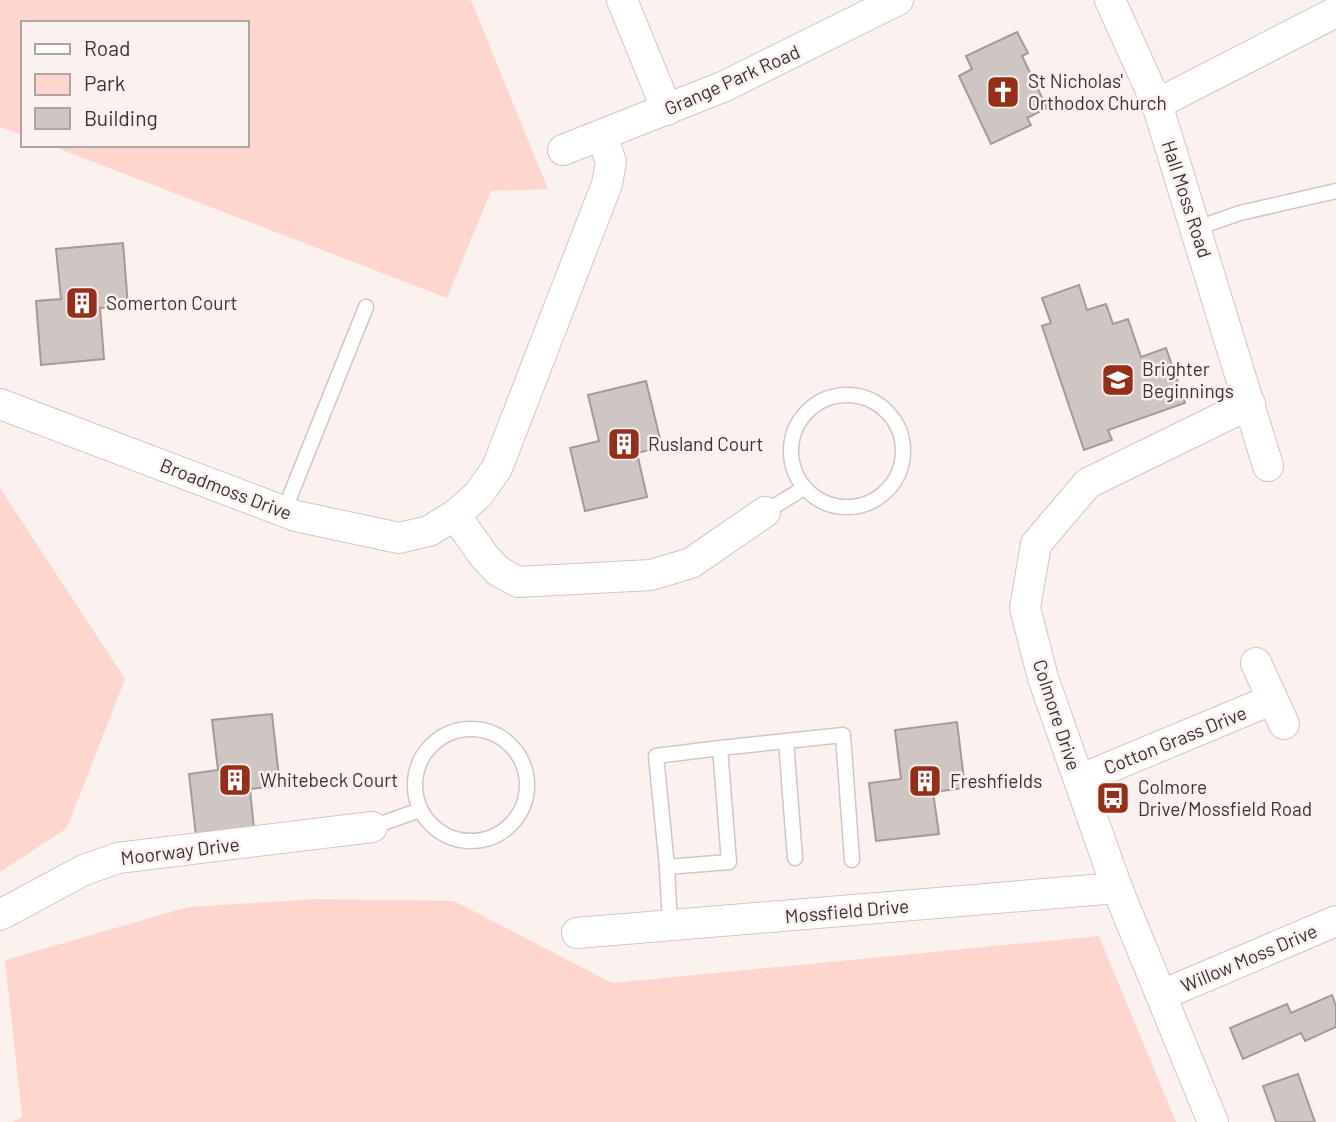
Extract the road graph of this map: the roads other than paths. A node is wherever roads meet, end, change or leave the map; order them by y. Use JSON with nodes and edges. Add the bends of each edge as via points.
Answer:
{"nodes":[{"id":1,"x":622,"y":0,"type":"edge"},
{"id":2,"x":898,"y":0,"type":"edge"},
{"id":3,"x":1110,"y":0,"type":"edge"},
{"id":4,"x":1336,"y":12,"type":"edge"},
{"id":5,"x":1157,"y":104,"type":"junction"},
{"id":6,"x":667,"y":110,"type":"junction"},
{"id":7,"x":603,"y":136,"type":"junction"},
{"id":8,"x":563,"y":150,"type":"dead end"},
{"id":9,"x":1336,"y":191,"type":"edge"},
{"id":10,"x":1197,"y":228,"type":"junction"},
{"id":11,"x":366,"y":307,"type":"dead end"},
{"id":12,"x":0,"y":404,"type":"edge"},
{"id":13,"x":1250,"y":404,"type":"junction"},
{"id":14,"x":1268,"y":467,"type":"dead end"},
{"id":15,"x":804,"y":488,"type":"junction"},
{"id":16,"x":284,"y":511,"type":"junction"},
{"id":17,"x":765,"y":512,"type":"joint"},
{"id":18,"x":455,"y":515,"type":"junction"},
{"id":19,"x":1256,"y":663,"type":"dead end"},
{"id":20,"x":786,"y":741,"type":"junction"},
{"id":21,"x":720,"y":748,"type":"junction"},
{"id":22,"x":1079,"y":780,"type":"junction"},
{"id":23,"x":420,"y":810,"type":"junction"},
{"id":24,"x":372,"y":827,"type":"joint"},
{"id":25,"x":795,"y":859,"type":"dead end"},
{"id":26,"x":852,"y":860,"type":"dead end"},
{"id":27,"x":667,"y":867,"type":"junction"},
{"id":28,"x":1117,"y":888,"type":"junction"},
{"id":29,"x":0,"y":915,"type":"edge"},
{"id":30,"x":1336,"y":921,"type":"edge"},
{"id":31,"x":670,"y":926,"type":"junction"},
{"id":32,"x":577,"y":933,"type":"dead end"},
{"id":33,"x":1162,"y":995,"type":"junction"},
{"id":34,"x":1213,"y":1122,"type":"edge"}],
"edges":[{"from":1,"to":6,"type":"street"},
{"from":2,"to":6,"type":"street","name":"Grange Park Road"},
{"from":3,"to":5,"type":"street","name":"Hall Moss Road"},
{"from":4,"to":5,"type":"street"},
{"from":5,"to":10,"type":"street","name":"Hall Moss Road"},
{"from":6,"to":7,"type":"street","name":"Grange Park Road"},
{"from":7,"to":8,"type":"street","name":"Grange Park Road"},
{"from":7,"to":18,"type":"street","name":"Broadmoss Drive","via":[[611,162],[607,184],[507,442],[491,477]]},
{"from":9,"to":10,"type":"lane"},
{"from":10,"to":13,"type":"street","name":"Hall Moss Road"},
{"from":11,"to":16,"type":"lane"},
{"from":12,"to":16,"type":"street","name":"Broadmoss Drive"},
{"from":13,"to":14,"type":"street","name":"Hall Moss Road"},
{"from":13,"to":22,"type":"street","name":"Colmore Drive","via":[[1088,483],[1036,544],[1025,608],[1043,678]]},
{"from":15,"to":15,"type":"lane","via":[[790,453],[802,417],[816,404],[834,396],[853,395],[887,411],[898,425],[903,461],[886,493],[853,508],[835,507]]},
{"from":15,"to":17,"type":"lane"},
{"from":16,"to":18,"type":"street","name":"Broadmoss Drive","via":[[399,538],[429,531]]},
{"from":17,"to":18,"type":"street","via":[[691,563],[651,575],[518,582],[498,571]]},
{"from":19,"to":22,"type":"street","name":"Cotton Grass Drive","via":[[1278,712]]},
{"from":20,"to":21,"type":"lane"},
{"from":20,"to":25,"type":"lane"},
{"from":20,"to":26,"type":"lane","via":[[844,735]]},
{"from":21,"to":27,"type":"lane","via":[[656,756]]},
{"from":21,"to":27,"type":"lane","via":[[729,862]]},
{"from":22,"to":28,"type":"street","name":"Colmore Drive"},
{"from":23,"to":23,"type":"lane","via":[[416,773],[423,755],[436,741],[472,729],[507,742],[519,757],[527,793],[521,810],[497,835],[480,841],[453,838],[430,824]]},
{"from":23,"to":24,"type":"lane"},
{"from":24,"to":29,"type":"street","name":"Moorway Drive","via":[[118,858],[85,870]]},
{"from":27,"to":31,"type":"lane"},
{"from":28,"to":31,"type":"street","name":"Mossfield Drive"},
{"from":28,"to":33,"type":"street","name":"Colmore Drive"},
{"from":30,"to":33,"type":"street","name":"Willow Moss Drive"},
{"from":31,"to":32,"type":"street","name":"Mossfield Drive"},
{"from":33,"to":34,"type":"street","name":"Colmore Drive"}]}
